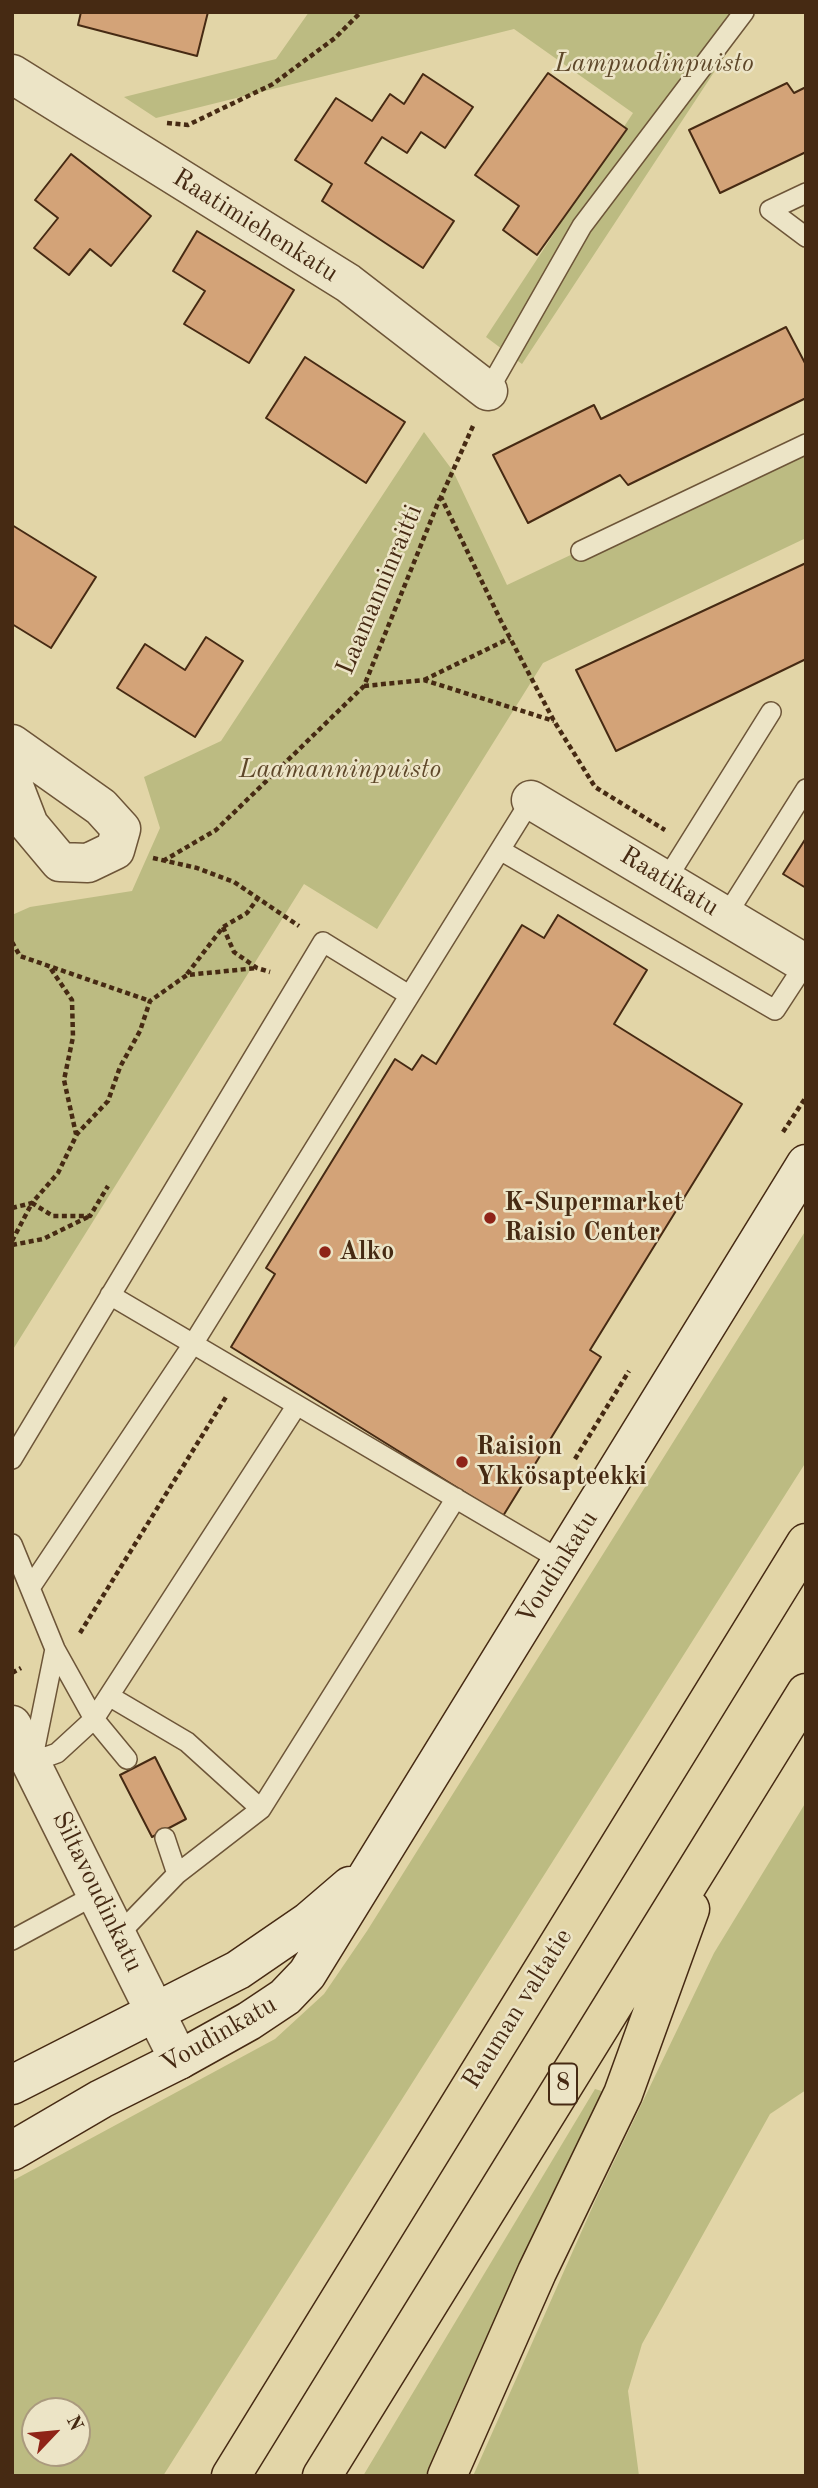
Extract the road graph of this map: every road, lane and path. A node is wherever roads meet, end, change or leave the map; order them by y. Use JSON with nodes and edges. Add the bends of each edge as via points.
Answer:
{"nodes":[{"id":1,"x":361,"y":12,"type":"edge"},
{"id":2,"x":744,"y":12,"type":"edge"},
{"id":3,"x":12,"y":74,"type":"edge"},
{"id":4,"x":161,"y":123,"type":"dead end"},
{"id":5,"x":806,"y":193,"type":"edge"},
{"id":6,"x":806,"y":237,"type":"edge"},
{"id":7,"x":488,"y":391,"type":"junction"},
{"id":8,"x":806,"y":444,"type":"edge"},
{"id":9,"x":441,"y":497,"type":"junction"},
{"id":10,"x":581,"y":551,"type":"dead end"},
{"id":11,"x":510,"y":638,"type":"junction"},
{"id":12,"x":424,"y":680,"type":"junction"},
{"id":13,"x":364,"y":686,"type":"junction"},
{"id":14,"x":771,"y":712,"type":"dead end"},
{"id":15,"x":554,"y":721,"type":"junction"},
{"id":16,"x":12,"y":744,"type":"edge"},
{"id":17,"x":12,"y":781,"type":"edge"},
{"id":18,"x":806,"y":789,"type":"edge"},
{"id":19,"x":531,"y":800,"type":"joint"},
{"id":20,"x":688,"y":844,"type":"junction"},
{"id":21,"x":115,"y":850,"type":"junction"},
{"id":22,"x":500,"y":850,"type":"junction"},
{"id":23,"x":163,"y":861,"type":"junction"},
{"id":24,"x":666,"y":880,"type":"junction"},
{"id":25,"x":258,"y":898,"type":"junction"},
{"id":26,"x":726,"y":916,"type":"junction"},
{"id":27,"x":223,"y":927,"type":"junction"},
{"id":28,"x":12,"y":942,"type":"edge"},
{"id":29,"x":323,"y":942,"type":"junction"},
{"id":30,"x":805,"y":964,"type":"edge"},
{"id":31,"x":51,"y":969,"type":"junction"},
{"id":32,"x":187,"y":975,"type":"junction"},
{"id":33,"x":410,"y":995,"type":"junction"},
{"id":34,"x":150,"y":1001,"type":"junction"},
{"id":35,"x":806,"y":1097,"type":"edge"},
{"id":36,"x":76,"y":1134,"type":"junction"},
{"id":37,"x":791,"y":1154,"type":"edge"},
{"id":38,"x":107,"y":1186,"type":"dead end"},
{"id":39,"x":32,"y":1203,"type":"junction"},
{"id":40,"x":12,"y":1208,"type":"edge"},
{"id":41,"x":90,"y":1216,"type":"junction"},
{"id":42,"x":12,"y":1243,"type":"edge"},
{"id":43,"x":110,"y":1295,"type":"junction"},
{"id":44,"x":193,"y":1344,"type":"junction"},
{"id":45,"x":635,"y":1363,"type":"dead end"},
{"id":46,"x":242,"y":1372,"type":"junction"},
{"id":47,"x":297,"y":1405,"type":"junction"},
{"id":48,"x":12,"y":1459,"type":"edge"},
{"id":49,"x":572,"y":1465,"type":"dead end"},
{"id":50,"x":456,"y":1498,"type":"junction"},
{"id":51,"x":806,"y":1543,"type":"edge"},
{"id":52,"x":12,"y":1544,"type":"edge"},
{"id":53,"x":562,"y":1560,"type":"junction"},
{"id":54,"x":30,"y":1588,"type":"junction"},
{"id":55,"x":55,"y":1649,"type":"junction"},
{"id":56,"x":12,"y":1672,"type":"edge"},
{"id":57,"x":806,"y":1693,"type":"edge"},
{"id":58,"x":109,"y":1696,"type":"junction"},
{"id":59,"x":94,"y":1719,"type":"junction"},
{"id":60,"x":12,"y":1725,"type":"edge"},
{"id":61,"x":127,"y":1759,"type":"dead end"},
{"id":62,"x":32,"y":1762,"type":"junction"},
{"id":63,"x":261,"y":1809,"type":"junction"},
{"id":64,"x":717,"y":1834,"type":"junction"},
{"id":65,"x":165,"y":1838,"type":"dead end"},
{"id":66,"x":376,"y":1864,"type":"junction"},
{"id":67,"x":177,"y":1874,"type":"junction"},
{"id":68,"x":97,"y":1894,"type":"junction"},
{"id":69,"x":117,"y":1935,"type":"junction"},
{"id":70,"x":12,"y":1940,"type":"edge"},
{"id":71,"x":157,"y":2012,"type":"junction"},
{"id":72,"x":179,"y":2060,"type":"junction"},
{"id":73,"x":12,"y":2085,"type":"edge"},
{"id":74,"x":12,"y":2151,"type":"edge"},
{"id":75,"x":231,"y":2476,"type":"edge"},
{"id":76,"x":322,"y":2476,"type":"edge"},
{"id":77,"x":447,"y":2476,"type":"edge"}],
"edges":[{"from":1,"to":4,"type":"path","via":[[335,38],[273,84],[188,125]]},
{"from":2,"to":7,"type":"lane","via":[[582,226]]},
{"from":3,"to":7,"type":"main road","name":"Raatimiehenkatu","via":[[348,283]]},
{"from":5,"to":6,"type":"lane","via":[[770,210]]},
{"from":7,"to":9,"type":"path","name":"Laamanninraitti"},
{"from":8,"to":10,"type":"lane"},
{"from":9,"to":11,"type":"path"},
{"from":9,"to":13,"type":"path","name":"Laamanninraitti"},
{"from":11,"to":12,"type":"path"},
{"from":11,"to":15,"type":"path"},
{"from":12,"to":13,"type":"path"},
{"from":12,"to":15,"type":"path"},
{"from":13,"to":23,"type":"path","name":"Laamanninraitti","via":[[216,830]]},
{"from":14,"to":20,"type":"lane"},
{"from":15,"to":20,"type":"path","via":[[596,787]]},
{"from":16,"to":21,"type":"main road","via":[[101,807],[121,830]]},
{"from":17,"to":21,"type":"main road","via":[[29,825],[60,862],[88,863]]},
{"from":18,"to":26,"type":"lane"},
{"from":19,"to":22,"type":"lane"},
{"from":19,"to":24,"type":"main road","name":"Raatikatu"},
{"from":20,"to":24,"type":"lane"},
{"from":21,"to":23,"type":"path"},
{"from":22,"to":30,"type":"lane","via":[[775,1010]]},
{"from":22,"to":33,"type":"lane"},
{"from":23,"to":25,"type":"path","via":[[234,882]]},
{"from":24,"to":26,"type":"main road","name":"Raatikatu"},
{"from":25,"to":27,"type":"path","via":[[247,913]]},
{"from":25,"to":29,"type":"path"},
{"from":26,"to":30,"type":"main road","name":"Raatikatu"},
{"from":27,"to":32,"type":"path"},
{"from":27,"to":32,"type":"path","via":[[234,952],[257,968]]},
{"from":28,"to":31,"type":"path","via":[[20,956]]},
{"from":29,"to":33,"type":"lane"},
{"from":29,"to":43,"type":"lane"},
{"from":31,"to":34,"type":"path"},
{"from":31,"to":36,"type":"path","via":[[72,1000],[73,1037],[64,1080]]},
{"from":32,"to":34,"type":"path"},
{"from":33,"to":44,"type":"lane"},
{"from":34,"to":36,"type":"path","via":[[108,1101]]},
{"from":35,"to":37,"type":"path"},
{"from":36,"to":39,"type":"path","via":[[58,1173]]},
{"from":37,"to":53,"type":"main road","name":"Voudinkatu"},
{"from":38,"to":41,"type":"path"},
{"from":39,"to":40,"type":"path"},
{"from":39,"to":41,"type":"path","via":[[54,1216]]},
{"from":39,"to":42,"type":"path"},
{"from":41,"to":42,"type":"path","via":[[43,1239]]},
{"from":43,"to":44,"type":"lane"},
{"from":43,"to":48,"type":"lane"},
{"from":44,"to":46,"type":"lane"},
{"from":44,"to":54,"type":"lane"},
{"from":45,"to":49,"type":"path"},
{"from":46,"to":47,"type":"lane"},
{"from":46,"to":55,"type":"path","via":[[79,1634]]},
{"from":47,"to":50,"type":"lane"},
{"from":47,"to":58,"type":"lane"},
{"from":50,"to":53,"type":"lane"},
{"from":50,"to":63,"type":"lane"},
{"from":51,"to":75,"type":"highway","name":"Rauman valtatie"},
{"from":52,"to":54,"type":"lane"},
{"from":53,"to":66,"type":"main road","name":"Voudinkatu"},
{"from":54,"to":55,"type":"lane"},
{"from":55,"to":56,"type":"path"},
{"from":55,"to":59,"type":"lane"},
{"from":55,"to":62,"type":"lane"},
{"from":57,"to":64,"type":"highway","number":"8"},
{"from":58,"to":59,"type":"lane"},
{"from":58,"to":63,"type":"lane","via":[[187,1742]]},
{"from":59,"to":61,"type":"lane"},
{"from":59,"to":62,"type":"lane","via":[[57,1753]]},
{"from":60,"to":62,"type":"main road","name":"Siltavoudinkatu"},
{"from":62,"to":68,"type":"main road","name":"Siltavoudinkatu"},
{"from":63,"to":67,"type":"lane"},
{"from":64,"to":76,"type":"highway","number":"8"},
{"from":64,"to":77,"type":"highway","via":[[623,2094],[537,2272]]},
{"from":65,"to":67,"type":"lane"},
{"from":66,"to":71,"type":"main road","name":"Voudinkatu","via":[[298,1929],[238,1969]]},
{"from":66,"to":72,"type":"main road","name":"Voudinkatu","via":[[307,1974],[285,1997]]},
{"from":67,"to":69,"type":"lane"},
{"from":68,"to":69,"type":"main road","name":"Siltavoudinkatu"},
{"from":68,"to":70,"type":"lane"},
{"from":69,"to":71,"type":"main road","name":"Siltavoudinkatu"},
{"from":71,"to":72,"type":"main road","name":"Siltavoudinkatu"},
{"from":71,"to":73,"type":"main road","name":"Voudinkatu"},
{"from":72,"to":74,"type":"main road","name":"Voudinkatu"}]}
